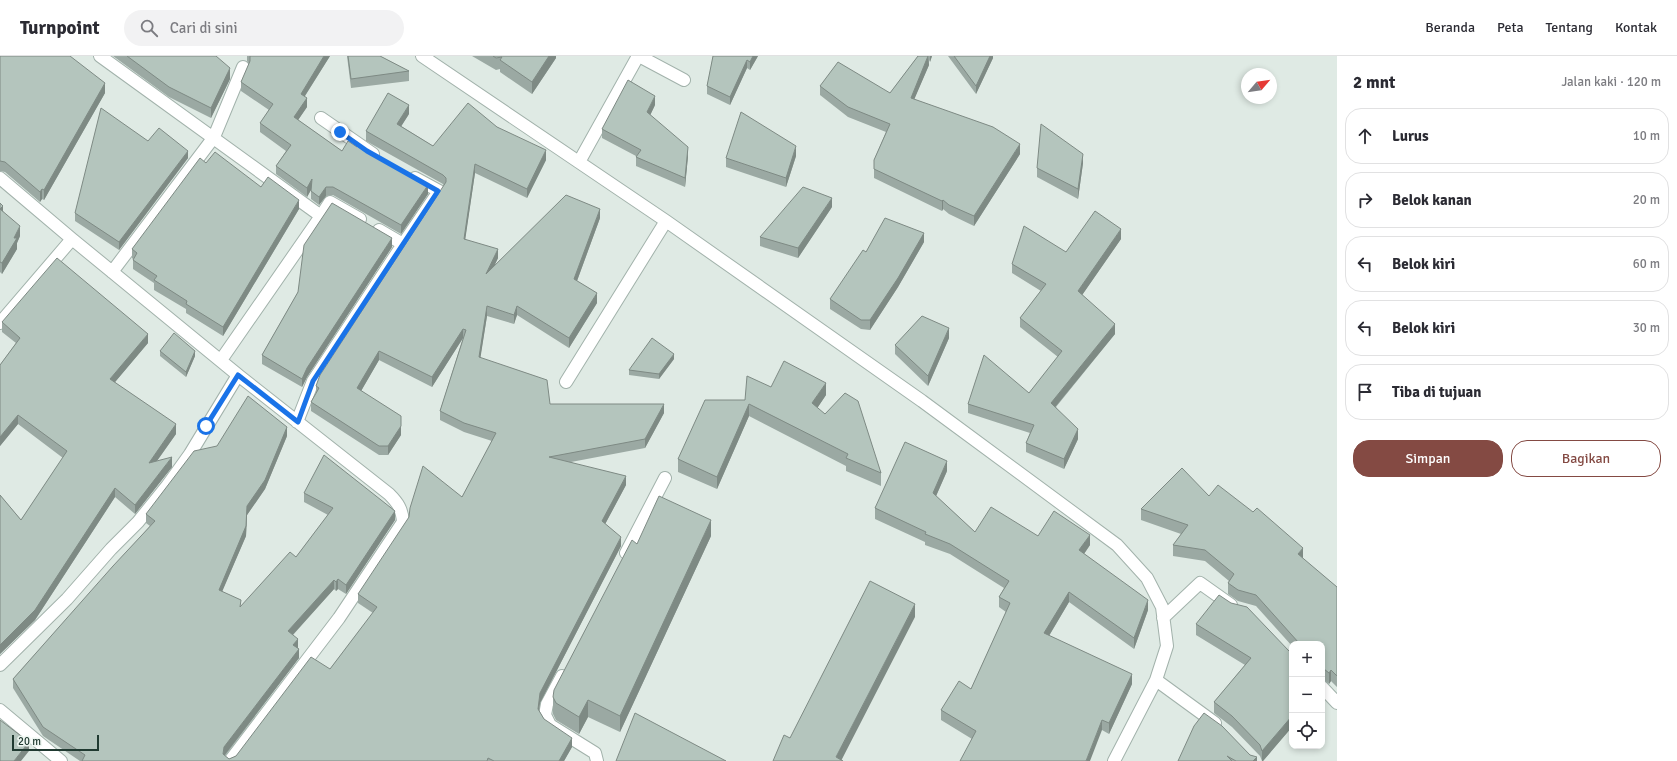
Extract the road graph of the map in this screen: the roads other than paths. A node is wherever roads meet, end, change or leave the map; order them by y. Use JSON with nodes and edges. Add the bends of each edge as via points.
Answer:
{"nodes":[{"id":1,"x":100,"y":56,"type":"edge"},
{"id":2,"x":422,"y":56,"type":"edge"},
{"id":3,"x":638,"y":56,"type":"edge"},
{"id":4,"x":242,"y":67,"type":"dead end"},
{"id":5,"x":684,"y":80,"type":"dead end"},
{"id":6,"x":321,"y":118,"type":"dead end"},
{"id":7,"x":214,"y":137,"type":"junction"},
{"id":8,"x":380,"y":158,"type":"edge"},
{"id":9,"x":580,"y":162,"type":"junction"},
{"id":10,"x":406,"y":173,"type":"edge"},
{"id":11,"x":0,"y":178,"type":"edge"},
{"id":12,"x":321,"y":216,"type":"junction"},
{"id":13,"x":666,"y":221,"type":"junction"},
{"id":14,"x":72,"y":239,"type":"junction"},
{"id":15,"x":403,"y":244,"type":"junction"},
{"id":16,"x":112,"y":272,"type":"junction"},
{"id":17,"x":0,"y":323,"type":"edge"},
{"id":18,"x":221,"y":360,"type":"junction"},
{"id":19,"x":238,"y":375,"type":"junction"},
{"id":20,"x":566,"y":382,"type":"dead end"},
{"id":21,"x":298,"y":422,"type":"junction"},
{"id":22,"x":665,"y":478,"type":"dead end"},
{"id":23,"x":621,"y":563,"type":"edge"},
{"id":24,"x":1243,"y":609,"type":"edge"},
{"id":25,"x":1163,"y":618,"type":"junction"},
{"id":26,"x":0,"y":665,"type":"edge"},
{"id":27,"x":565,"y":669,"type":"edge"},
{"id":28,"x":1156,"y":680,"type":"junction"},
{"id":29,"x":1325,"y":689,"type":"edge"},
{"id":30,"x":1337,"y":703,"type":"edge"},
{"id":31,"x":0,"y":710,"type":"edge"},
{"id":32,"x":1227,"y":732,"type":"edge"},
{"id":33,"x":1117,"y":759,"type":"edge"},
{"id":34,"x":61,"y":761,"type":"edge"},
{"id":35,"x":230,"y":761,"type":"edge"},
{"id":36,"x":597,"y":761,"type":"edge"}],
"edges":[{"from":1,"to":7,"type":"street"},
{"from":2,"to":9,"type":"street"},
{"from":3,"to":5,"type":"street"},
{"from":3,"to":9,"type":"street"},
{"from":4,"to":7,"type":"street"},
{"from":6,"to":8,"type":"street"},
{"from":7,"to":12,"type":"street"},
{"from":7,"to":16,"type":"street"},
{"from":9,"to":13,"type":"street"},
{"from":10,"to":15,"type":"street","via":[[438,191]]},
{"from":11,"to":14,"type":"street"},
{"from":12,"to":15,"type":"street","via":[[330,202]]},
{"from":12,"to":18,"type":"street"},
{"from":13,"to":20,"type":"street"},
{"from":13,"to":25,"type":"street","via":[[922,401],[1117,545],[1147,578],[1162,607]]},
{"from":14,"to":16,"type":"street"},
{"from":14,"to":17,"type":"street"},
{"from":15,"to":21,"type":"street","via":[[313,381]]},
{"from":16,"to":18,"type":"street"},
{"from":18,"to":19,"type":"street"},
{"from":19,"to":21,"type":"street"},
{"from":19,"to":26,"type":"street","via":[[185,460],[138,522],[67,599]]},
{"from":21,"to":35,"type":"street","via":[[398,503],[403,522],[340,618]]},
{"from":22,"to":23,"type":"street"},
{"from":24,"to":25,"type":"street","via":[[1235,608],[1200,583]]},
{"from":25,"to":28,"type":"street","via":[[1167,646]]},
{"from":27,"to":36,"type":"street","via":[[547,704],[545,714],[550,725],[595,753]]},
{"from":28,"to":32,"type":"street"},
{"from":28,"to":33,"type":"street"},
{"from":29,"to":30,"type":"street"},
{"from":31,"to":34,"type":"street"}]}
